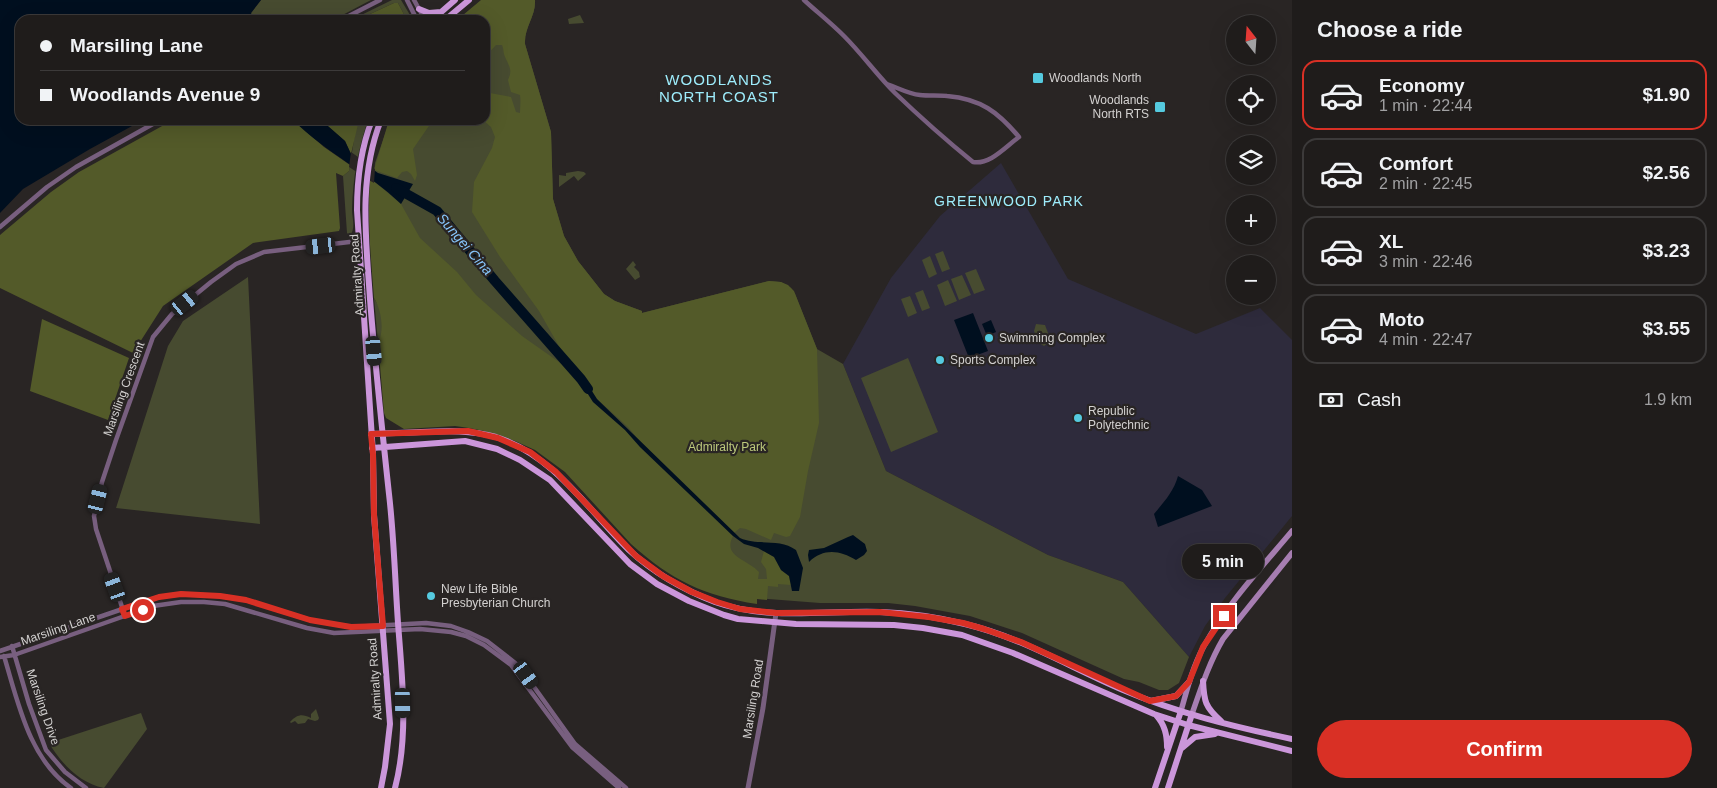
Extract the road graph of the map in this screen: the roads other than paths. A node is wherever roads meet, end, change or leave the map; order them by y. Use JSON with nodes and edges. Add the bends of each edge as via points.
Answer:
{"nodes":[{"id":1,"x":380,"y":0,"type":"edge"},
{"id":2,"x":407,"y":0,"type":"edge"},
{"id":3,"x":414,"y":0,"type":"edge"},
{"id":4,"x":455,"y":0,"type":"edge"},
{"id":5,"x":469,"y":0,"type":"edge"},
{"id":6,"x":804,"y":0,"type":"edge"},
{"id":7,"x":419,"y":9,"type":"junction"},
{"id":8,"x":441,"y":12,"type":"junction"},
{"id":9,"x":351,"y":15,"type":"edge"},
{"id":10,"x":414,"y":15,"type":"edge"},
{"id":11,"x":422,"y":15,"type":"edge"},
{"id":12,"x":438,"y":15,"type":"edge"},
{"id":13,"x":451,"y":15,"type":"edge"},
{"id":14,"x":887,"y":84,"type":"junction"},
{"id":15,"x":151,"y":125,"type":"edge"},
{"id":16,"x":371,"y":125,"type":"edge"},
{"id":17,"x":379,"y":125,"type":"edge"},
{"id":18,"x":0,"y":227,"type":"edge"},
{"id":19,"x":358,"y":241,"type":"junction"},
{"id":20,"x":382,"y":433,"type":"junction"},
{"id":21,"x":371,"y":434,"type":"junction"},
{"id":22,"x":383,"y":447,"type":"junction"},
{"id":23,"x":372,"y":448,"type":"junction"},
{"id":24,"x":1292,"y":531,"type":"edge"},
{"id":25,"x":1292,"y":553,"type":"edge"},
{"id":26,"x":122,"y":609,"type":"junction"},
{"id":27,"x":776,"y":613,"type":"junction"},
{"id":28,"x":125,"y":616,"type":"junction"},
{"id":29,"x":775,"y":623,"type":"junction"},
{"id":30,"x":383,"y":628,"type":"junction"},
{"id":31,"x":398,"y":628,"type":"junction"},
{"id":32,"x":12,"y":646,"type":"junction"},
{"id":33,"x":1,"y":650,"type":"edge"},
{"id":34,"x":14,"y":654,"type":"junction"},
{"id":35,"x":2,"y":657,"type":"edge"},
{"id":36,"x":1203,"y":681,"type":"junction"},
{"id":37,"x":1189,"y":682,"type":"junction"},
{"id":38,"x":530,"y":685,"type":"junction"},
{"id":39,"x":1150,"y":701,"type":"junction"},
{"id":40,"x":1181,"y":711,"type":"junction"},
{"id":41,"x":1154,"y":714,"type":"junction"},
{"id":42,"x":1192,"y":714,"type":"junction"},
{"id":43,"x":1177,"y":722,"type":"junction"},
{"id":44,"x":1224,"y":723,"type":"junction"},
{"id":45,"x":1188,"y":725,"type":"junction"},
{"id":46,"x":1219,"y":733,"type":"junction"},
{"id":47,"x":1292,"y":739,"type":"edge"},
{"id":48,"x":1179,"y":752,"type":"junction"},
{"id":49,"x":1292,"y":752,"type":"edge"},
{"id":50,"x":1167,"y":753,"type":"junction"},
{"id":51,"x":71,"y":788,"type":"edge"},
{"id":52,"x":86,"y":788,"type":"edge"},
{"id":53,"x":380,"y":788,"type":"edge"},
{"id":54,"x":395,"y":788,"type":"edge"},
{"id":55,"x":619,"y":788,"type":"edge"},
{"id":56,"x":626,"y":788,"type":"edge"},
{"id":57,"x":748,"y":788,"type":"edge"},
{"id":58,"x":1155,"y":788,"type":"edge"},
{"id":59,"x":1168,"y":788,"type":"edge"}],
"edges":[{"from":1,"to":9,"type":"street"},
{"from":2,"to":10,"type":"street"},
{"from":3,"to":7,"type":"street"},
{"from":4,"to":8,"type":"main road"},
{"from":5,"to":13,"type":"main road"},
{"from":6,"to":14,"type":"street","via":[[844,36]]},
{"from":7,"to":8,"type":"main road","via":[[429,13]]},
{"from":7,"to":11,"type":"street"},
{"from":8,"to":12,"type":"main road"},
{"from":14,"to":14,"type":"street","via":[[920,95],[972,101],[993,110],[1019,137],[987,162],[973,162]]},
{"from":15,"to":18,"type":"street","via":[[76,167]]},
{"from":16,"to":19,"type":"main road","name":"Admiralty Road","via":[[359,173]]},
{"from":17,"to":20,"type":"main road","name":"Admiralty Road","via":[[368,164],[365,210]]},
{"from":19,"to":21,"type":"main road","name":"Admiralty Road"},
{"from":19,"to":26,"type":"street","name":"Marsiling Crescent","via":[[264,252],[236,264],[172,314],[154,337],[116,440],[94,516]]},
{"from":20,"to":21,"type":"main road"},
{"from":20,"to":22,"type":"main road","name":"Admiralty Road"},
{"from":20,"to":27,"type":"main road","via":[[468,431],[498,438],[530,452],[556,472],[631,552],[663,576],[717,602],[740,609]]},
{"from":21,"to":23,"type":"main road","name":"Admiralty Road"},
{"from":22,"to":23,"type":"main road"},
{"from":22,"to":29,"type":"main road","via":[[465,441],[497,449],[550,480],[624,558],[657,584],[724,615]]},
{"from":22,"to":31,"type":"main road","name":"Admiralty Road"},
{"from":23,"to":30,"type":"main road","name":"Admiralty Road"},
{"from":24,"to":37,"type":"main road","via":[[1212,632]]},
{"from":25,"to":36,"type":"main road","via":[[1223,639]]},
{"from":26,"to":28,"type":"street","name":"Marsiling Crescent"},
{"from":26,"to":30,"type":"street","name":"Marsiling Lane","via":[[159,597],[181,594],[220,596],[246,600],[310,620]]},
{"from":26,"to":32,"type":"street","name":"Marsiling Lane"},
{"from":27,"to":29,"type":"street","name":"Marsiling Road"},
{"from":27,"to":39,"type":"main road","via":[[880,612],[963,623],[1025,644]]},
{"from":28,"to":30,"type":"street","name":"Marsiling Lane","via":[[162,604],[204,602],[316,630],[348,633]]},
{"from":28,"to":34,"type":"street","name":"Marsiling Lane"},
{"from":29,"to":41,"type":"main road","via":[[877,624],[962,635],[1013,653]]},
{"from":29,"to":57,"type":"street","name":"Marsiling Road"},
{"from":30,"to":31,"type":"street","name":"Marsiling Lane"},
{"from":30,"to":53,"type":"main road","name":"Admiralty Road","via":[[390,724]]},
{"from":31,"to":38,"type":"street","name":"Marsiling Lane","via":[[434,629],[466,636],[511,665]]},
{"from":31,"to":54,"type":"main road","name":"Admiralty Road","via":[[403,721]]},
{"from":32,"to":33,"type":"street","name":"Marsiling Lane"},
{"from":32,"to":34,"type":"street","name":"Marsiling Drive"},
{"from":33,"to":35,"type":"street","name":"Marsiling Drive"},
{"from":34,"to":35,"type":"street","name":"Marsiling Lane"},
{"from":34,"to":52,"type":"street","name":"Marsiling Drive","via":[[46,750],[65,772]]},
{"from":35,"to":51,"type":"street","name":"Marsiling Drive","via":[[33,742],[49,767]]},
{"from":36,"to":42,"type":"main road"},
{"from":36,"to":44,"type":"main road","via":[[1206,705]]},
{"from":37,"to":39,"type":"main road","via":[[1176,696]]},
{"from":37,"to":40,"type":"main road"},
{"from":38,"to":55,"type":"street","name":"Marsiling Lane","via":[[572,747]]},
{"from":38,"to":56,"type":"street","name":"Marsiling Lane","via":[[575,744]]},
{"from":39,"to":40,"type":"main road"},
{"from":40,"to":42,"type":"main road"},
{"from":40,"to":43,"type":"main road"},
{"from":41,"to":43,"type":"main road"},
{"from":41,"to":50,"type":"main road","via":[[1161,720],[1167,735]]},
{"from":42,"to":44,"type":"main road"},
{"from":42,"to":45,"type":"main road"},
{"from":43,"to":45,"type":"main road"},
{"from":43,"to":50,"type":"main road"},
{"from":44,"to":47,"type":"main road"},
{"from":45,"to":46,"type":"main road"},
{"from":45,"to":48,"type":"main road"},
{"from":46,"to":48,"type":"main road","via":[[1195,737]]},
{"from":46,"to":49,"type":"main road"},
{"from":48,"to":59,"type":"main road"},
{"from":50,"to":58,"type":"main road"}]}
